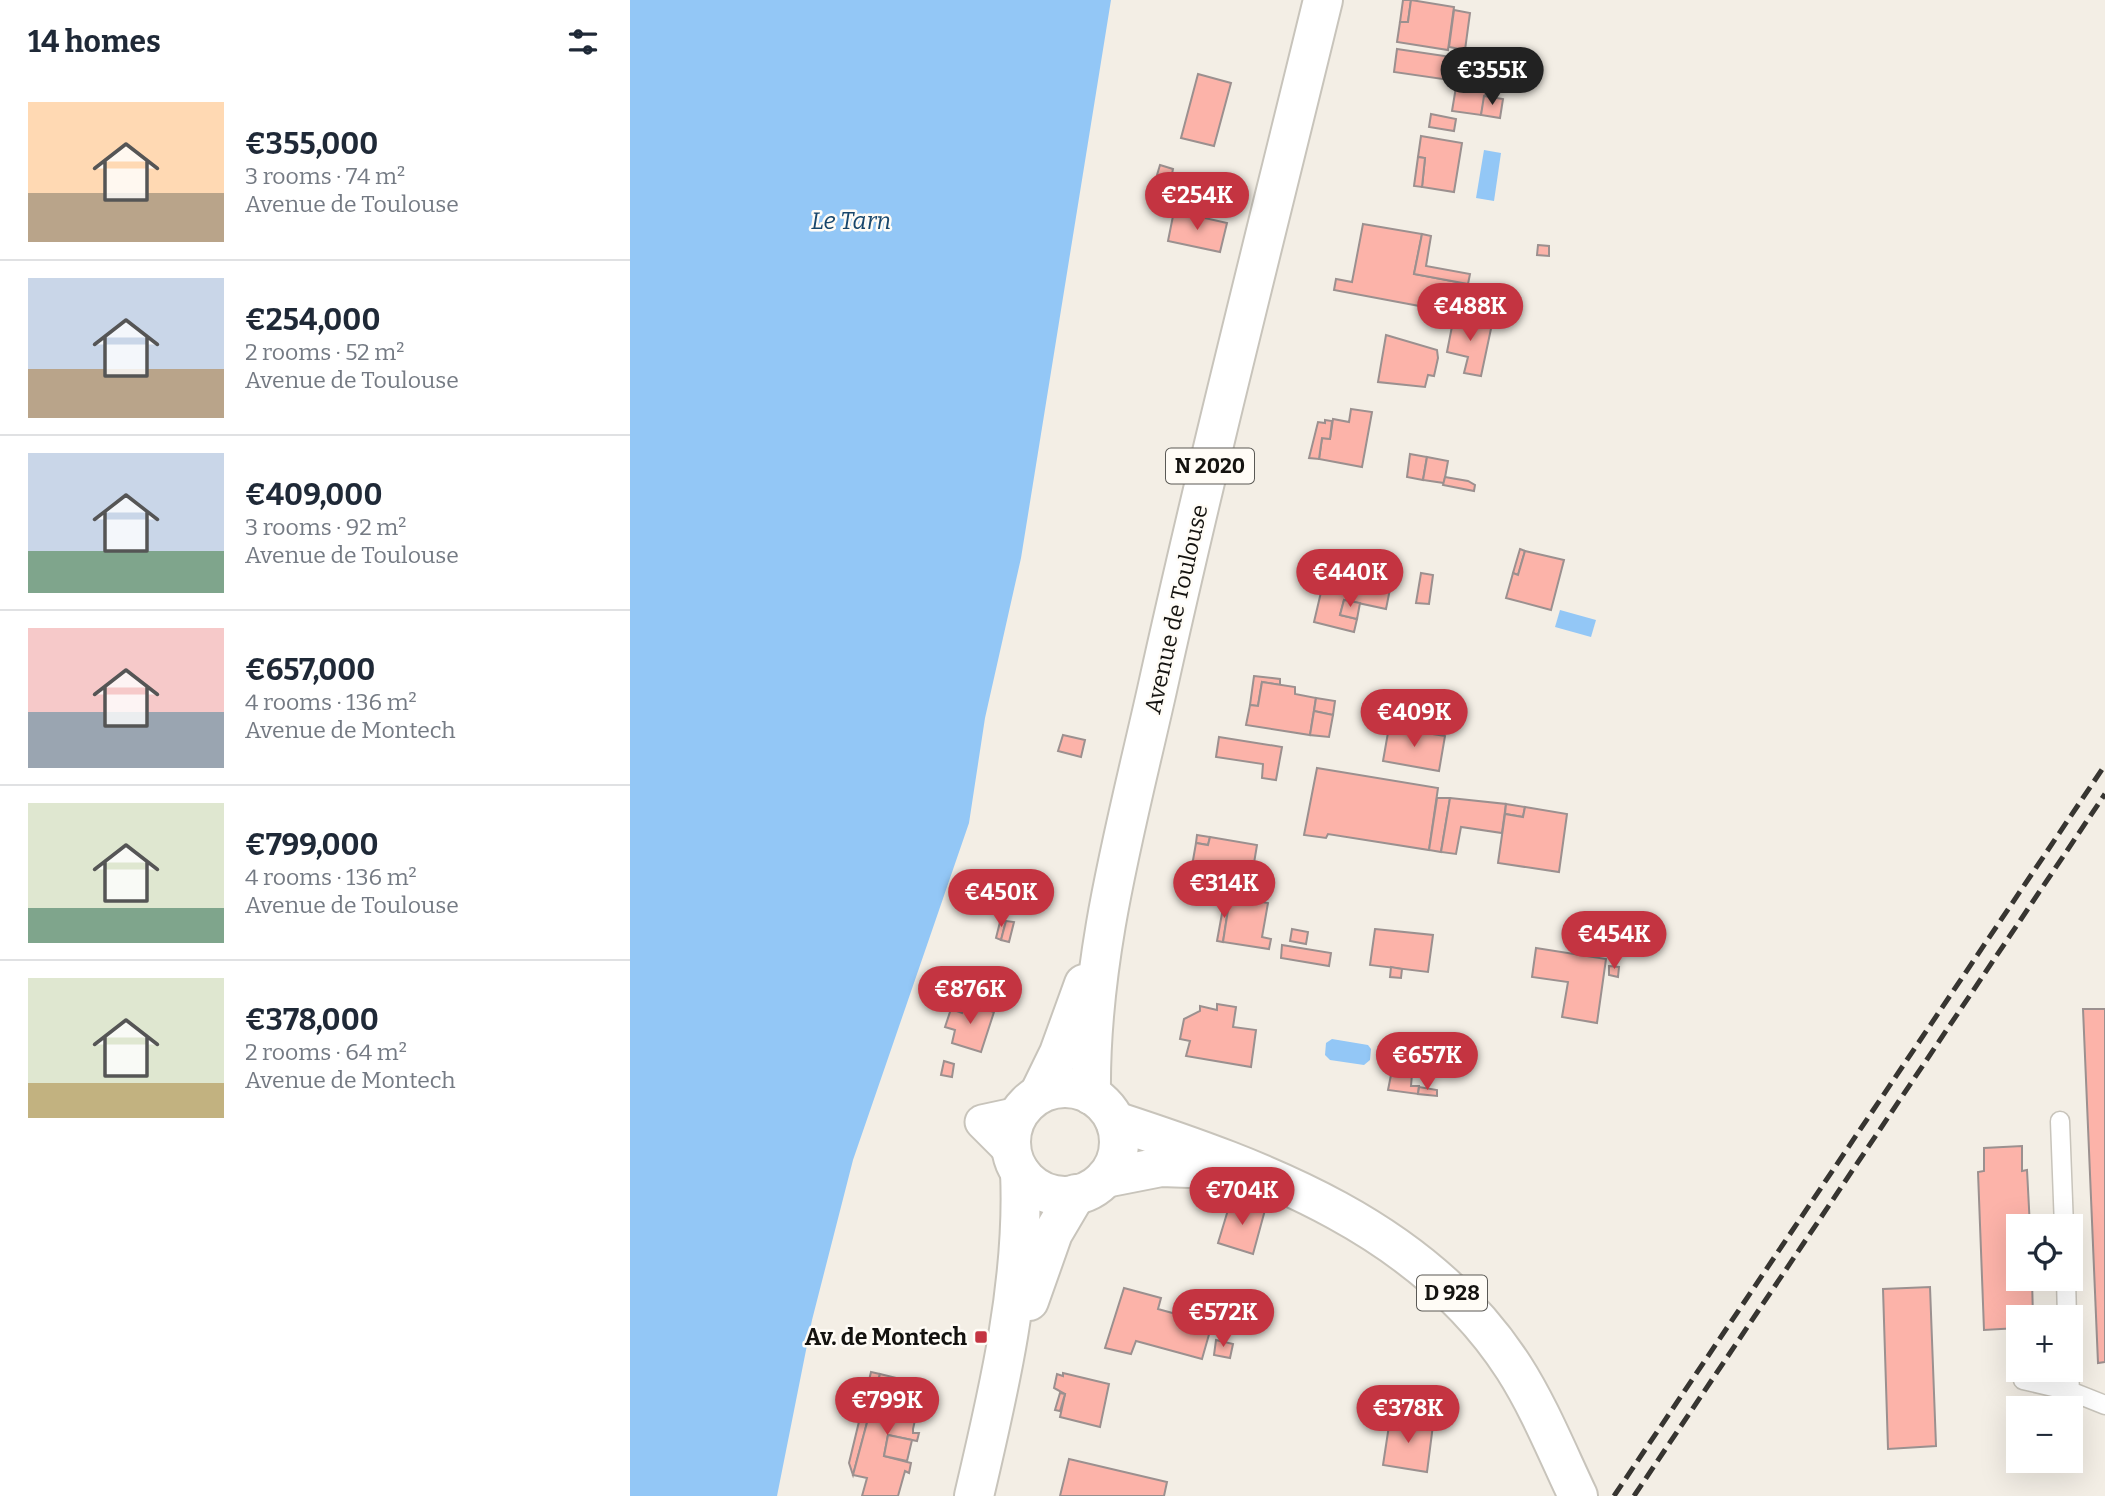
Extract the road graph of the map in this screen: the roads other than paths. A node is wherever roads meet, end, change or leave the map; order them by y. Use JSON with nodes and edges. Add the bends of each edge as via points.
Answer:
{"nodes":[{"id":1,"x":1323,"y":0,"type":"edge"},
{"id":2,"x":1102,"y":933,"type":"junction"},
{"id":3,"x":1029,"y":1104,"type":"junction"},
{"id":4,"x":1103,"y":1108,"type":"junction"},
{"id":5,"x":2060,"y":1121,"type":"dead end"},
{"id":6,"x":1016,"y":1162,"type":"junction"},
{"id":7,"x":1248,"y":1170,"type":"junction"},
{"id":8,"x":1090,"y":1186,"type":"junction"},
{"id":9,"x":2064,"y":1214,"type":"edge"},
{"id":10,"x":2032,"y":1382,"type":"edge"},
{"id":11,"x":2070,"y":1382,"type":"edge"},
{"id":12,"x":1000,"y":1386,"type":"junction"},
{"id":13,"x":2070,"y":1391,"type":"junction"},
{"id":14,"x":2105,"y":1405,"type":"edge"},
{"id":15,"x":974,"y":1496,"type":"edge"},
{"id":16,"x":1578,"y":1496,"type":"edge"}],
"edges":[{"from":1,"to":2,"type":"main road","name":"Avenue de Toulouse","number":"N 2020","via":[[1172,621]]},
{"from":2,"to":3,"type":"main road","name":"Avenue de Toulouse","via":[[1059,1053]]},
{"from":2,"to":4,"type":"main road","name":"Avenue de Toulouse","via":[[1091,1056]]},
{"from":3,"to":4,"type":"main road","via":[[1056,1088],[1074,1088]]},
{"from":3,"to":6,"type":"main road","via":[[1011,1138]]},
{"from":4,"to":7,"type":"main road"},
{"from":4,"to":8,"type":"main road","via":[[1118,1151]]},
{"from":5,"to":9,"type":"lane"},
{"from":6,"to":8,"type":"main road","via":[[1031,1184],[1045,1191],[1060,1195]]},
{"from":6,"to":12,"type":"main road","via":[[1023,1226]]},
{"from":7,"to":8,"type":"main road","via":[[1161,1167]]},
{"from":7,"to":16,"type":"main road","number":"D 928","via":[[1311,1195],[1366,1225],[1414,1258],[1452,1293],[1514,1368]]},
{"from":8,"to":12,"type":"main road","via":[[1053,1233]]},
{"from":10,"to":13,"type":"lane"},
{"from":11,"to":13,"type":"lane"},
{"from":12,"to":15,"type":"main road"},
{"from":13,"to":14,"type":"lane"}]}
